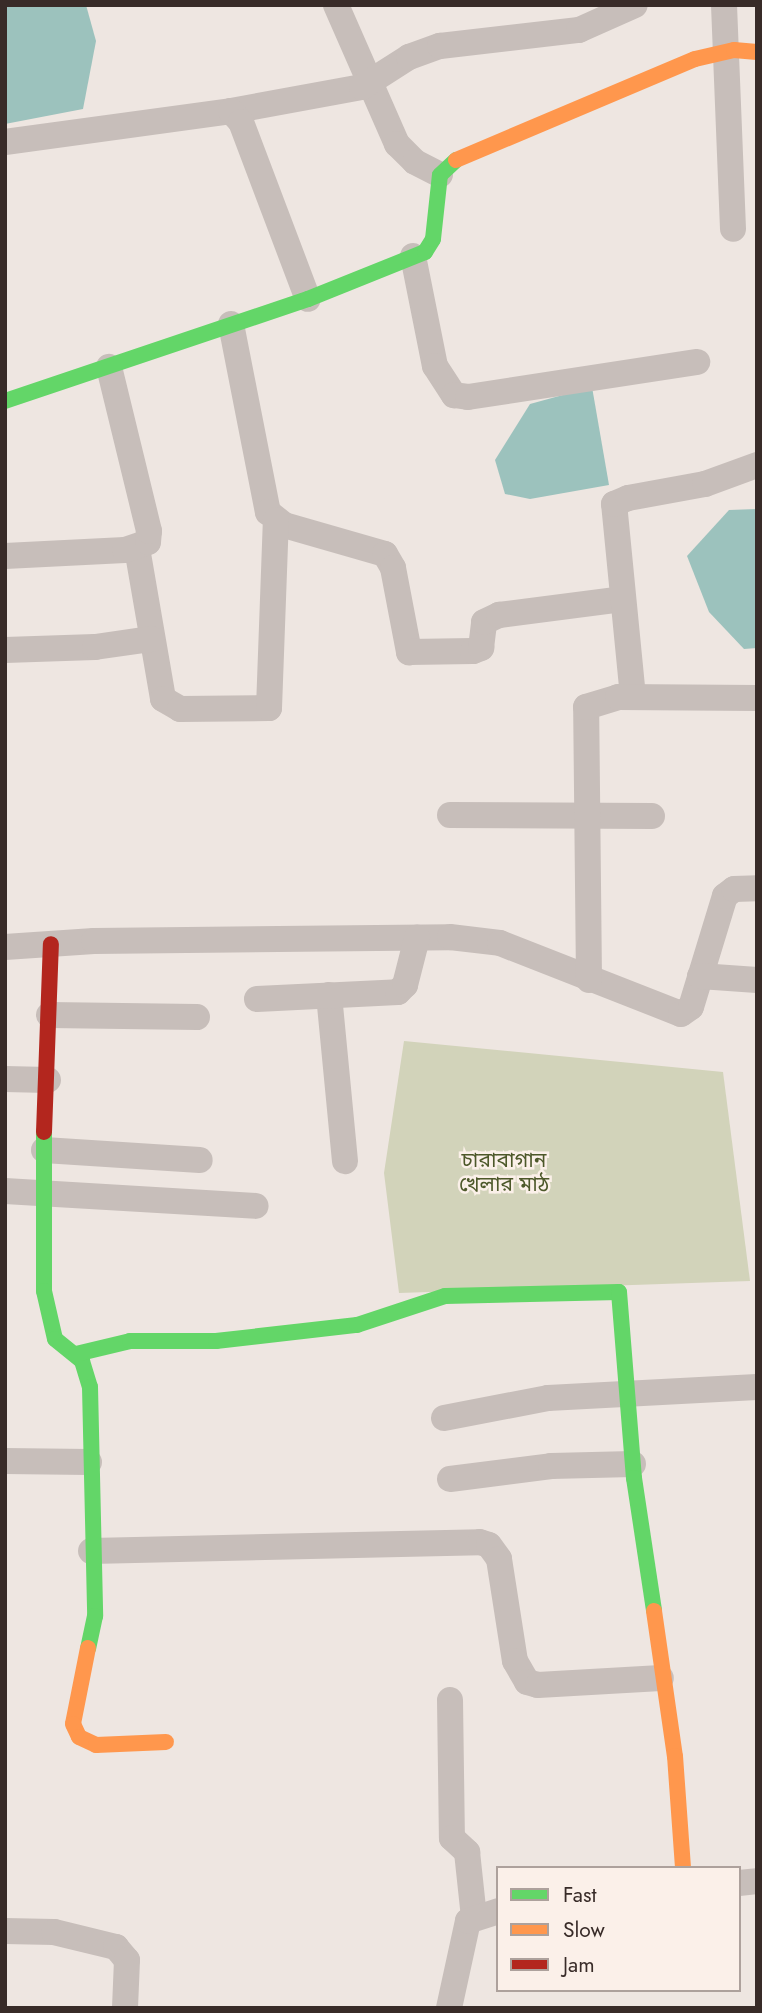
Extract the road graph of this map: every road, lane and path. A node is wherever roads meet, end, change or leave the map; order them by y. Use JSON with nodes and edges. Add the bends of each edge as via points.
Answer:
{"nodes":[{"id":1,"x":336,"y":5,"type":"edge"},
{"id":2,"x":635,"y":5,"type":"edge"},
{"id":3,"x":724,"y":5,"type":"edge"},
{"id":4,"x":726,"y":51,"type":"junction"},
{"id":5,"x":757,"y":52,"type":"edge"},
{"id":6,"x":373,"y":83,"type":"junction"},
{"id":7,"x":231,"y":111,"type":"junction"},
{"id":8,"x":5,"y":142,"type":"edge"},
{"id":9,"x":440,"y":175,"type":"junction"},
{"id":10,"x":733,"y":229,"type":"dead end"},
{"id":11,"x":413,"y":256,"type":"junction"},
{"id":12,"x":307,"y":299,"type":"junction"},
{"id":13,"x":231,"y":324,"type":"junction"},
{"id":14,"x":697,"y":362,"type":"dead end"},
{"id":15,"x":109,"y":367,"type":"junction"},
{"id":16,"x":5,"y":401,"type":"edge"},
{"id":17,"x":757,"y":465,"type":"edge"},
{"id":18,"x":276,"y":520,"type":"junction"},
{"id":19,"x":138,"y":548,"type":"junction"},
{"id":20,"x":5,"y":556,"type":"edge"},
{"id":21,"x":622,"y":599,"type":"junction"},
{"id":22,"x":151,"y":639,"type":"junction"},
{"id":23,"x":5,"y":650,"type":"edge"},
{"id":24,"x":634,"y":696,"type":"junction"},
{"id":25,"x":757,"y":698,"type":"edge"},
{"id":26,"x":584,"y":815,"type":"junction"},
{"id":27,"x":450,"y":816,"type":"dead end"},
{"id":28,"x":652,"y":816,"type":"dead end"},
{"id":29,"x":757,"y":888,"type":"edge"},
{"id":30,"x":417,"y":938,"type":"junction"},
{"id":31,"x":51,"y":944,"type":"junction"},
{"id":32,"x":5,"y":947,"type":"edge"},
{"id":33,"x":700,"y":975,"type":"junction"},
{"id":34,"x":589,"y":980,"type":"junction"},
{"id":35,"x":757,"y":981,"type":"edge"},
{"id":36,"x":329,"y":995,"type":"junction"},
{"id":37,"x":257,"y":999,"type":"dead end"},
{"id":38,"x":49,"y":1015,"type":"junction"},
{"id":39,"x":197,"y":1017,"type":"dead end"},
{"id":40,"x":5,"y":1079,"type":"edge"},
{"id":41,"x":48,"y":1080,"type":"junction"},
{"id":42,"x":44,"y":1150,"type":"junction"},
{"id":43,"x":200,"y":1160,"type":"dead end"},
{"id":44,"x":345,"y":1161,"type":"dead end"},
{"id":45,"x":5,"y":1191,"type":"edge"},
{"id":46,"x":42,"y":1192,"type":"junction"},
{"id":47,"x":256,"y":1206,"type":"dead end"},
{"id":48,"x":76,"y":1354,"type":"junction"},
{"id":49,"x":757,"y":1387,"type":"edge"},
{"id":50,"x":626,"y":1395,"type":"junction"},
{"id":51,"x":444,"y":1418,"type":"dead end"},
{"id":52,"x":5,"y":1461,"type":"edge"},
{"id":53,"x":89,"y":1462,"type":"junction"},
{"id":54,"x":633,"y":1464,"type":"junction"},
{"id":55,"x":450,"y":1479,"type":"dead end"},
{"id":56,"x":91,"y":1550,"type":"junction"},
{"id":57,"x":661,"y":1678,"type":"junction"},
{"id":58,"x":450,"y":1700,"type":"dead end"},
{"id":59,"x":166,"y":1742,"type":"dead end"},
{"id":60,"x":683,"y":1866,"type":"edge"},
{"id":61,"x":486,"y":1914,"type":"edge"},
{"id":62,"x":5,"y":1931,"type":"edge"},
{"id":63,"x":125,"y":2008,"type":"edge"},
{"id":64,"x":449,"y":2008,"type":"edge"}],
"edges":[{"from":1,"to":6,"type":"street"},
{"from":2,"to":6,"type":"street","via":[[579,30],[424,50]]},
{"from":3,"to":4,"type":"street"},
{"from":4,"to":5,"type":"street"},
{"from":4,"to":9,"type":"street","via":[[695,59],[450,163]]},
{"from":4,"to":10,"type":"street"},
{"from":6,"to":7,"type":"street"},
{"from":6,"to":9,"type":"street","via":[[397,144],[415,162]]},
{"from":7,"to":8,"type":"street"},
{"from":7,"to":12,"type":"street","via":[[242,122]]},
{"from":9,"to":11,"type":"street","via":[[432,245]]},
{"from":11,"to":12,"type":"street"},
{"from":11,"to":14,"type":"street","via":[[435,366],[454,395],[468,397]]},
{"from":12,"to":13,"type":"street"},
{"from":13,"to":15,"type":"street"},
{"from":13,"to":18,"type":"street","via":[[264,500]]},
{"from":15,"to":16,"type":"street"},
{"from":15,"to":19,"type":"street","via":[[149,531],[148,542]]},
{"from":17,"to":21,"type":"street","via":[[705,484],[614,504]]},
{"from":18,"to":21,"type":"street","via":[[385,554],[393,568],[405,643],[414,655],[481,648],[489,618]]},
{"from":18,"to":22,"type":"street","via":[[269,708],[180,709],[170,704],[158,690]]},
{"from":19,"to":20,"type":"street"},
{"from":19,"to":22,"type":"street"},
{"from":21,"to":24,"type":"street"},
{"from":22,"to":23,"type":"street","via":[[95,647]]},
{"from":24,"to":25,"type":"street"},
{"from":24,"to":26,"type":"street","via":[[586,707]]},
{"from":26,"to":27,"type":"street"},
{"from":26,"to":28,"type":"street"},
{"from":26,"to":34,"type":"street"},
{"from":29,"to":33,"type":"street","via":[[738,888],[725,895]]},
{"from":30,"to":31,"type":"street"},
{"from":30,"to":34,"type":"street","via":[[500,943]]},
{"from":30,"to":36,"type":"street","via":[[402,989]]},
{"from":31,"to":32,"type":"street"},
{"from":31,"to":38,"type":"street"},
{"from":33,"to":34,"type":"street","via":[[691,1007],[681,1014]]},
{"from":33,"to":35,"type":"street"},
{"from":36,"to":37,"type":"street"},
{"from":36,"to":44,"type":"street"},
{"from":38,"to":39,"type":"street"},
{"from":38,"to":41,"type":"street"},
{"from":40,"to":41,"type":"street"},
{"from":41,"to":42,"type":"street"},
{"from":42,"to":43,"type":"street"},
{"from":42,"to":46,"type":"street"},
{"from":45,"to":46,"type":"street"},
{"from":46,"to":47,"type":"street"},
{"from":46,"to":48,"type":"street","via":[[42,1259],[50,1327],[55,1339]]},
{"from":48,"to":50,"type":"street","via":[[130,1341],[216,1341],[357,1325],[445,1296],[615,1290],[622,1300]]},
{"from":48,"to":53,"type":"street","via":[[90,1387]]},
{"from":49,"to":50,"type":"street"},
{"from":50,"to":51,"type":"street","via":[[515,1402]]},
{"from":50,"to":54,"type":"street"},
{"from":52,"to":53,"type":"street"},
{"from":53,"to":56,"type":"street"},
{"from":54,"to":55,"type":"street","via":[[551,1466]]},
{"from":54,"to":57,"type":"street"},
{"from":56,"to":57,"type":"street","via":[[480,1542],[489,1545],[499,1559],[515,1661],[527,1682]]},
{"from":56,"to":59,"type":"street","via":[[95,1616],[74,1732],[96,1745]]},
{"from":57,"to":60,"type":"street","via":[[682,1815]]},
{"from":58,"to":61,"type":"street","via":[[452,1838],[467,1852]]},
{"from":61,"to":64,"type":"street","via":[[460,1943]]},
{"from":62,"to":63,"type":"street","via":[[54,1932],[116,1947],[127,1960]]}]}
